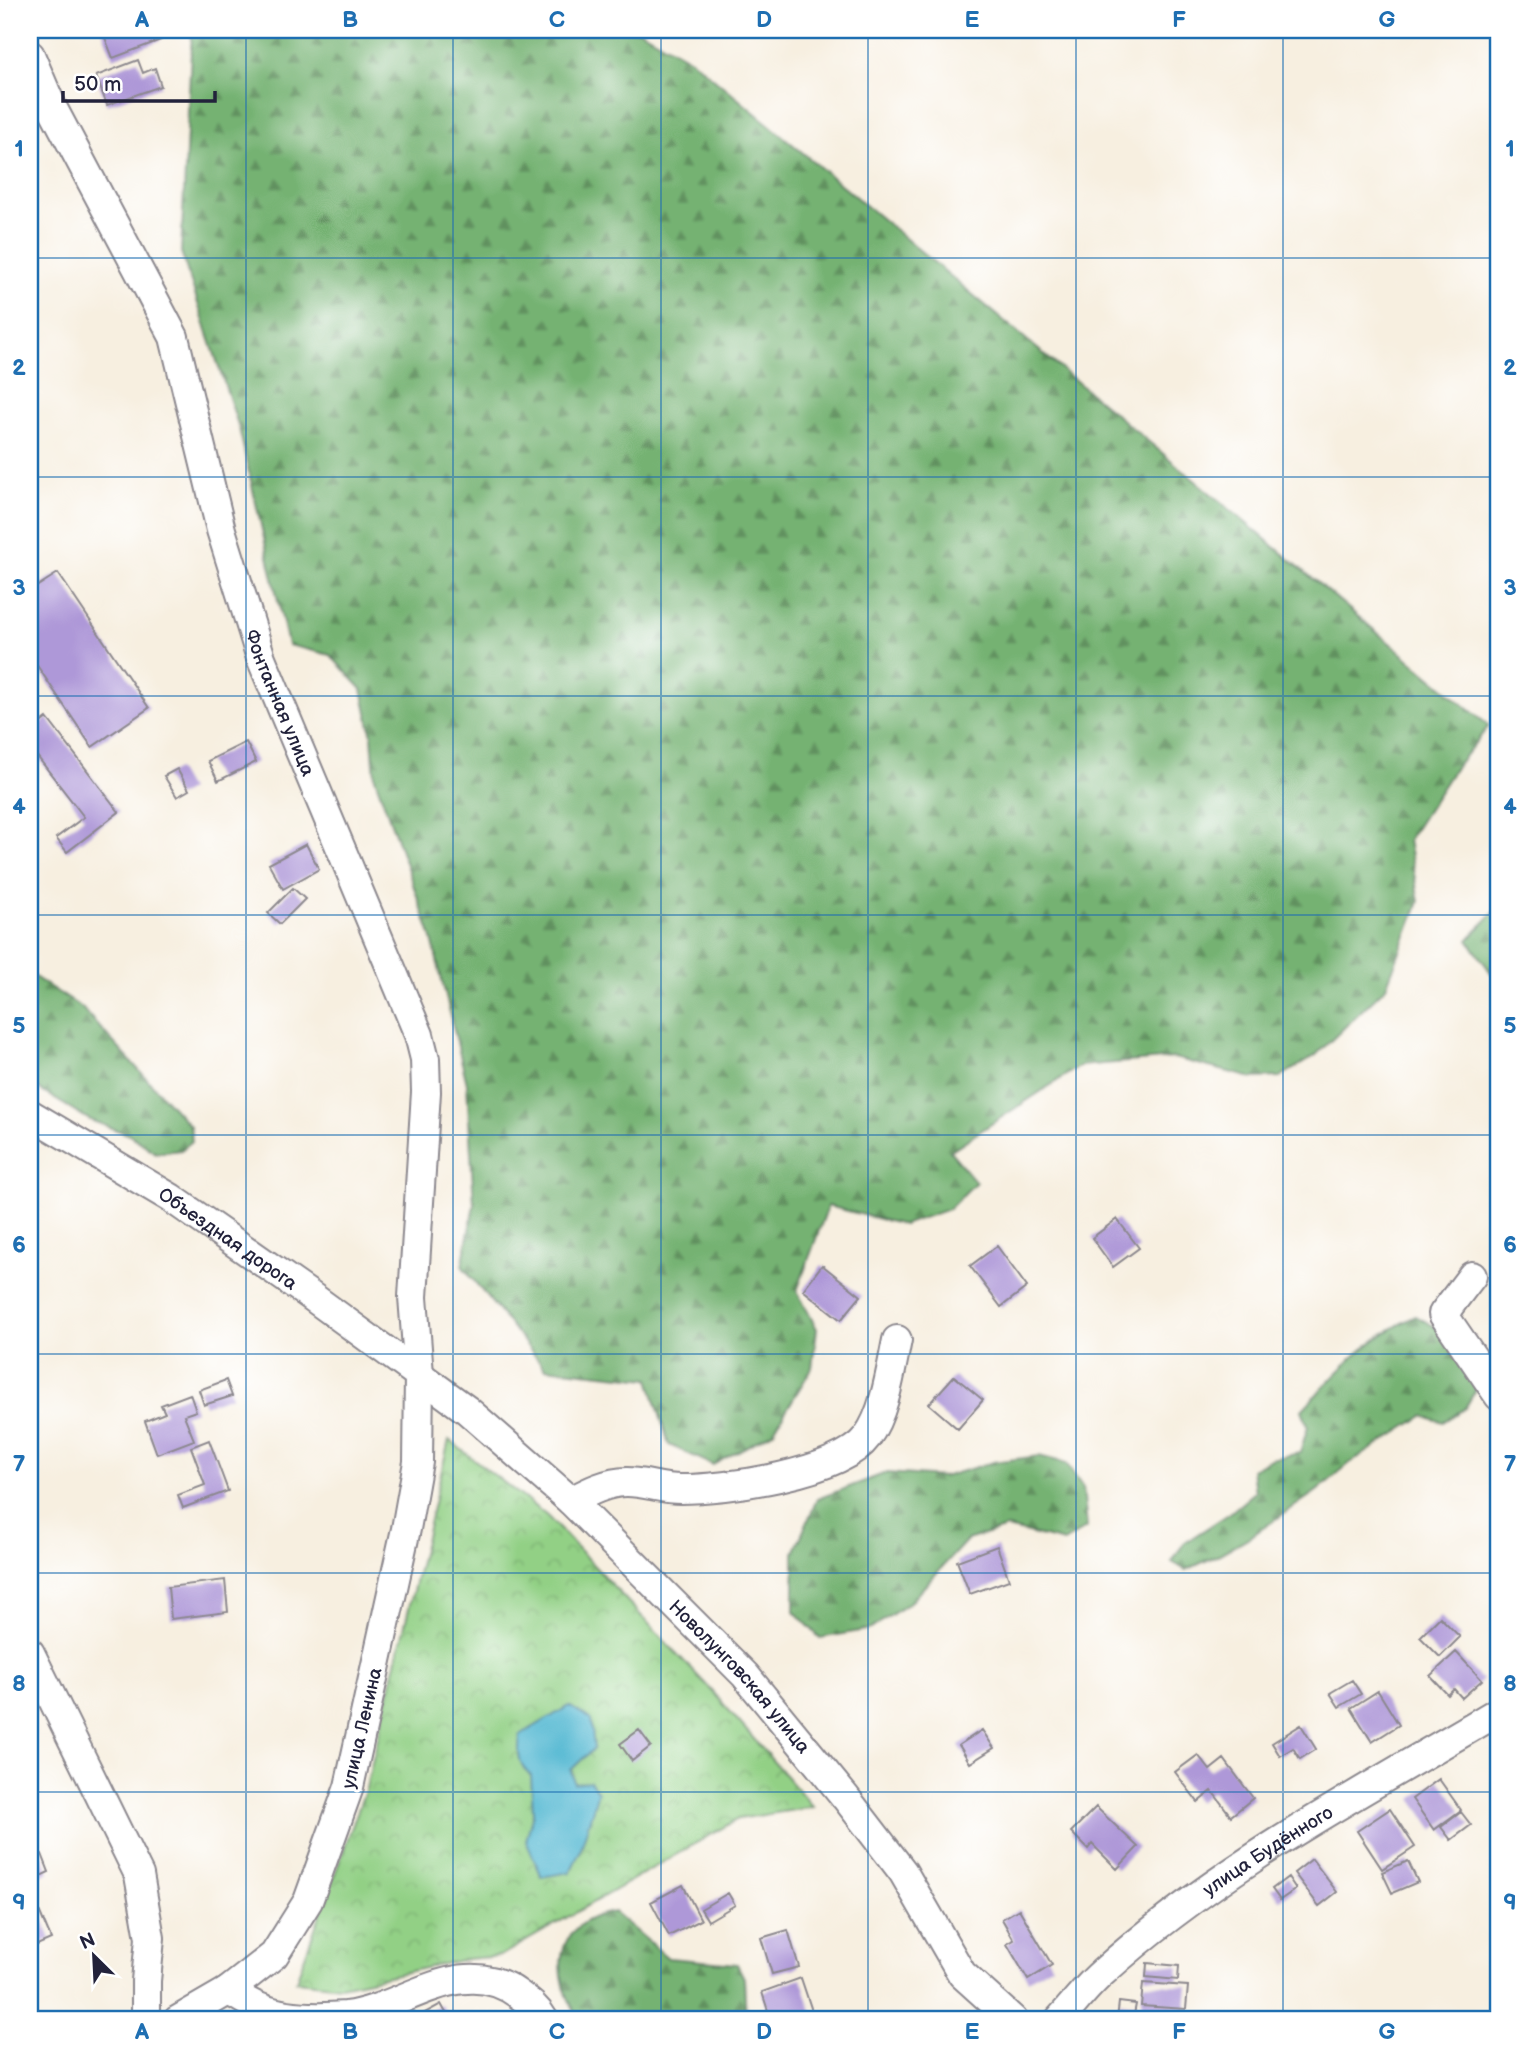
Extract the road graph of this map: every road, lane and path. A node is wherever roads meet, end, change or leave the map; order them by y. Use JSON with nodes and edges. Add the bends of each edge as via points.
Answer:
{"nodes":[{"id":1,"x":30,"y":55,"type":"edge"},
{"id":2,"x":30,"y":1114,"type":"edge"},
{"id":3,"x":1472,"y":1276,"type":"dead end"},
{"id":4,"x":897,"y":1340,"type":"dead end"},
{"id":5,"x":419,"y":1374,"type":"junction"},
{"id":6,"x":1499,"y":1395,"type":"edge"},
{"id":7,"x":571,"y":1500,"type":"junction"},
{"id":8,"x":30,"y":1653,"type":"edge"},
{"id":9,"x":1499,"y":1711,"type":"edge"},
{"id":10,"x":228,"y":1991,"type":"junction"},
{"id":11,"x":146,"y":2020,"type":"edge"},
{"id":12,"x":178,"y":2020,"type":"edge"},
{"id":13,"x":544,"y":2020,"type":"edge"},
{"id":14,"x":1013,"y":2020,"type":"edge"},
{"id":15,"x":1059,"y":2020,"type":"edge"}],
"edges":[{"from":1,"to":5,"type":"street","name":"Фонтанная улица","via":[[52,107],[174,337],[221,530],[261,658],[419,1035],[426,1092],[413,1297]]},
{"from":2,"to":5,"type":"street","name":"Объездная дорога","via":[[171,1198]]},
{"from":3,"to":6,"type":"street","via":[[1443,1314]]},
{"from":4,"to":7,"type":"street","via":[[878,1414],[867,1437],[851,1452],[793,1474],[678,1489],[626,1482]]},
{"from":5,"to":7,"type":"street","name":"Новолунговская улица"},
{"from":5,"to":10,"type":"street","name":"улица Ленина","via":[[418,1462],[349,1787],[309,1901],[274,1955]]},
{"from":7,"to":14,"type":"street","name":"Новолунговская улица","via":[[745,1675],[903,1872],[962,1974]]},
{"from":8,"to":11,"type":"street","via":[[139,1875],[150,1938]]},
{"from":9,"to":15,"type":"street","name":"улица Будённого","via":[[1246,1861],[1100,1975]]},
{"from":10,"to":12,"type":"street","name":"улица Ленина"},
{"from":10,"to":13,"type":"street","via":[[263,2009],[309,2017],[348,2015],[446,1981],[475,1979],[511,1989],[538,2009]]}]}
